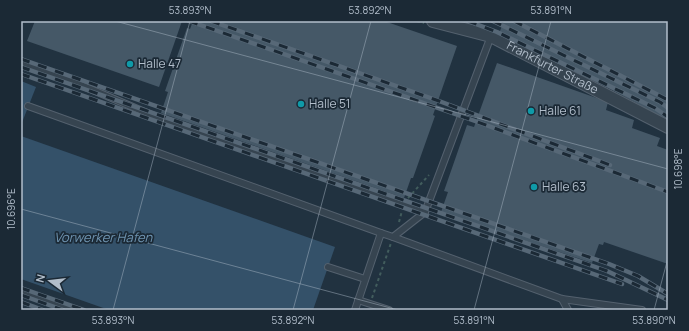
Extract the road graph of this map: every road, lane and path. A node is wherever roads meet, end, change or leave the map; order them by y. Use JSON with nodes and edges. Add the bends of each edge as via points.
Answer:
{"nodes":[{"id":1,"x":432,"y":21,"type":"edge"},
{"id":2,"x":491,"y":36,"type":"junction"},
{"id":3,"x":21,"y":63,"type":"edge"},
{"id":4,"x":28,"y":106,"type":"dead end"},
{"id":5,"x":668,"y":126,"type":"edge"},
{"id":6,"x":433,"y":170,"type":"dead end"},
{"id":7,"x":405,"y":204,"type":"junction"},
{"id":8,"x":425,"y":212,"type":"junction"},
{"id":9,"x":381,"y":233,"type":"junction"},
{"id":10,"x":393,"y":237,"type":"junction"},
{"id":11,"x":328,"y":267,"type":"dead end"},
{"id":12,"x":365,"y":279,"type":"junction"},
{"id":13,"x":21,"y":292,"type":"edge"},
{"id":14,"x":562,"y":299,"type":"junction"},
{"id":15,"x":358,"y":300,"type":"junction"},
{"id":16,"x":370,"y":303,"type":"junction"},
{"id":17,"x":73,"y":310,"type":"edge"},
{"id":18,"x":354,"y":310,"type":"edge"},
{"id":19,"x":389,"y":310,"type":"edge"},
{"id":20,"x":568,"y":310,"type":"edge"},
{"id":21,"x":642,"y":310,"type":"edge"}],
"edges":[{"from":1,"to":2,"type":"street","name":"Frankfurter Straße"},
{"from":2,"to":5,"type":"street","name":"Frankfurter Straße"},
{"from":2,"to":8,"type":"lane"},
{"from":3,"to":7,"type":"lane","via":[[159,118]]},
{"from":4,"to":9,"type":"lane"},
{"from":6,"to":7,"type":"path"},
{"from":7,"to":8,"type":"lane"},
{"from":7,"to":10,"type":"path"},
{"from":8,"to":10,"type":"lane"},
{"from":9,"to":10,"type":"lane"},
{"from":9,"to":12,"type":"lane"},
{"from":10,"to":14,"type":"lane"},
{"from":10,"to":16,"type":"path"},
{"from":11,"to":12,"type":"lane"},
{"from":12,"to":15,"type":"lane"},
{"from":13,"to":17,"type":"lane"},
{"from":14,"to":20,"type":"lane"},
{"from":14,"to":21,"type":"lane"},
{"from":15,"to":16,"type":"lane"},
{"from":15,"to":18,"type":"lane"},
{"from":16,"to":19,"type":"lane"}]}
